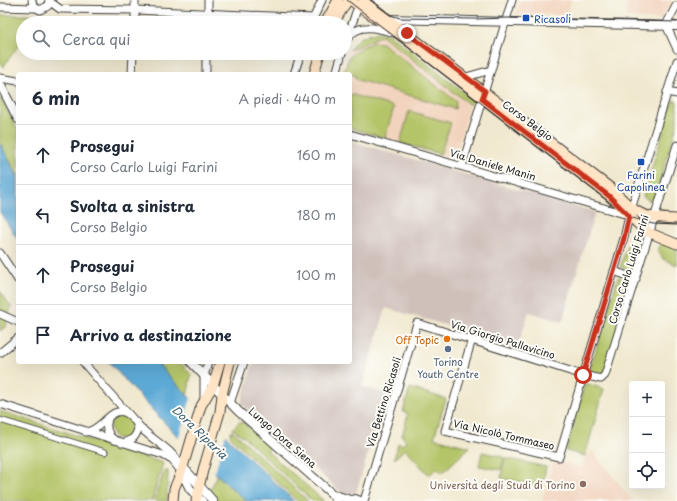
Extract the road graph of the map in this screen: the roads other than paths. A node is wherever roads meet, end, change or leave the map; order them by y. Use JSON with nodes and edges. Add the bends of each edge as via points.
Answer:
{"nodes":[{"id":1,"x":49,"y":0,"type":"edge"},
{"id":2,"x":135,"y":0,"type":"edge"},
{"id":3,"x":208,"y":0,"type":"edge"},
{"id":4,"x":322,"y":0,"type":"edge"},
{"id":5,"x":338,"y":0,"type":"edge"},
{"id":6,"x":349,"y":0,"type":"edge"},
{"id":7,"x":512,"y":0,"type":"edge"},
{"id":8,"x":362,"y":2,"type":"edge"},
{"id":9,"x":33,"y":4,"type":"edge"},
{"id":10,"x":676,"y":5,"type":"edge"},
{"id":11,"x":0,"y":7,"type":"edge"},
{"id":12,"x":135,"y":10,"type":"junction"},
{"id":13,"x":208,"y":12,"type":"junction"},
{"id":14,"x":135,"y":16,"type":"edge"},
{"id":15,"x":208,"y":16,"type":"edge"},
{"id":16,"x":260,"y":16,"type":"edge"},
{"id":17,"x":314,"y":16,"type":"edge"},
{"id":18,"x":329,"y":16,"type":"edge"},
{"id":19,"x":339,"y":16,"type":"edge"},
{"id":20,"x":386,"y":19,"type":"junction"},
{"id":21,"x":505,"y":23,"type":"junction"},
{"id":22,"x":666,"y":25,"type":"junction"},
{"id":23,"x":677,"y":26,"type":"edge"},
{"id":24,"x":352,"y":27,"type":"edge"},
{"id":25,"x":396,"y":34,"type":"junction"},
{"id":26,"x":352,"y":35,"type":"edge"},
{"id":27,"x":677,"y":49,"type":"edge"},
{"id":28,"x":133,"y":60,"type":"edge"},
{"id":29,"x":206,"y":60,"type":"edge"},
{"id":30,"x":299,"y":60,"type":"edge"},
{"id":31,"x":318,"y":60,"type":"edge"},
{"id":32,"x":340,"y":60,"type":"edge"},
{"id":33,"x":677,"y":61,"type":"edge"},
{"id":34,"x":491,"y":70,"type":"junction"},
{"id":35,"x":132,"y":72,"type":"edge"},
{"id":36,"x":206,"y":72,"type":"edge"},
{"id":37,"x":295,"y":72,"type":"edge"},
{"id":38,"x":315,"y":72,"type":"edge"},
{"id":39,"x":337,"y":72,"type":"edge"},
{"id":40,"x":466,"y":77,"type":"junction"},
{"id":41,"x":0,"y":78,"type":"edge"},
{"id":42,"x":16,"y":81,"type":"edge"},
{"id":43,"x":0,"y":84,"type":"edge"},
{"id":44,"x":667,"y":92,"type":"junction"},
{"id":45,"x":677,"y":94,"type":"edge"},
{"id":46,"x":484,"y":95,"type":"junction"},
{"id":47,"x":16,"y":115,"type":"edge"},
{"id":48,"x":352,"y":135,"type":"edge"},
{"id":49,"x":677,"y":145,"type":"edge"},
{"id":50,"x":462,"y":166,"type":"junction"},
{"id":51,"x":630,"y":212,"type":"junction"},
{"id":52,"x":654,"y":219,"type":"junction"},
{"id":53,"x":677,"y":220,"type":"edge"},
{"id":54,"x":650,"y":233,"type":"junction"},
{"id":55,"x":677,"y":244,"type":"edge"},
{"id":56,"x":0,"y":253,"type":"edge"},
{"id":57,"x":614,"y":271,"type":"junction"},
{"id":58,"x":16,"y":277,"type":"edge"},
{"id":59,"x":636,"y":279,"type":"junction"},
{"id":60,"x":0,"y":314,"type":"edge"},
{"id":61,"x":16,"y":321,"type":"edge"},
{"id":62,"x":417,"y":323,"type":"joint"},
{"id":63,"x":472,"y":339,"type":"junction"},
{"id":64,"x":16,"y":340,"type":"edge"},
{"id":65,"x":0,"y":353,"type":"edge"},
{"id":66,"x":85,"y":364,"type":"edge"},
{"id":67,"x":193,"y":364,"type":"edge"},
{"id":68,"x":207,"y":364,"type":"edge"},
{"id":69,"x":219,"y":364,"type":"edge"},
{"id":70,"x":230,"y":364,"type":"edge"},
{"id":71,"x":243,"y":364,"type":"edge"},
{"id":72,"x":583,"y":375,"type":"junction"},
{"id":73,"x":204,"y":376,"type":"junction"},
{"id":74,"x":212,"y":386,"type":"junction"},
{"id":75,"x":222,"y":395,"type":"junction"},
{"id":76,"x":203,"y":402,"type":"junction"},
{"id":77,"x":230,"y":403,"type":"junction"},
{"id":78,"x":0,"y":404,"type":"edge"},
{"id":79,"x":129,"y":414,"type":"junction"},
{"id":80,"x":109,"y":417,"type":"junction"},
{"id":81,"x":0,"y":420,"type":"edge"},
{"id":82,"x":135,"y":420,"type":"junction"},
{"id":83,"x":84,"y":432,"type":"junction"},
{"id":84,"x":119,"y":442,"type":"junction"},
{"id":85,"x":105,"y":452,"type":"dead end"},
{"id":86,"x":559,"y":457,"type":"joint"},
{"id":87,"x":182,"y":469,"type":"junction"},
{"id":88,"x":199,"y":487,"type":"junction"},
{"id":89,"x":331,"y":493,"type":"junction"},
{"id":90,"x":198,"y":500,"type":"edge"},
{"id":91,"x":356,"y":500,"type":"edge"},
{"id":92,"x":173,"y":501,"type":"edge"},
{"id":93,"x":212,"y":501,"type":"edge"},
{"id":94,"x":337,"y":501,"type":"edge"}],
"edges":[{"from":1,"to":9,"type":"street","via":[[48,6],[43,10]]},
{"from":1,"to":12,"type":"street","via":[[60,9]]},
{"from":2,"to":12,"type":"street"},
{"from":3,"to":13,"type":"street"},
{"from":4,"to":17,"type":"street"},
{"from":5,"to":18,"type":"main road"},
{"from":6,"to":8,"type":"main road","name":"Corso Belgio"},
{"from":6,"to":19,"type":"main road"},
{"from":7,"to":21,"type":"street"},
{"from":8,"to":20,"type":"main road","name":"Corso Belgio"},
{"from":8,"to":24,"type":"street"},
{"from":8,"to":25,"type":"main road","name":"Corso Belgio"},
{"from":9,"to":11,"type":"street"},
{"from":10,"to":22,"type":"street"},
{"from":12,"to":13,"type":"street"},
{"from":12,"to":14,"type":"street"},
{"from":13,"to":15,"type":"street"},
{"from":13,"to":16,"type":"street"},
{"from":20,"to":21,"type":"street"},
{"from":20,"to":40,"type":"main road","name":"Corso Belgio"},
{"from":21,"to":22,"type":"street"},
{"from":21,"to":34,"type":"street"},
{"from":22,"to":23,"type":"street"},
{"from":22,"to":27,"type":"street"},
{"from":25,"to":26,"type":"street","via":[[376,28],[363,28]]},
{"from":25,"to":46,"type":"main road","name":"Corso Belgio"},
{"from":28,"to":35,"type":"street"},
{"from":29,"to":36,"type":"street"},
{"from":30,"to":37,"type":"street"},
{"from":31,"to":38,"type":"main road"},
{"from":32,"to":39,"type":"street"},
{"from":33,"to":44,"type":"street","name":"Corso Carlo Luigi Farini"},
{"from":34,"to":40,"type":"street"},
{"from":34,"to":46,"type":"street"},
{"from":40,"to":46,"type":"main road","name":"Corso Belgio"},
{"from":41,"to":42,"type":"street"},
{"from":43,"to":47,"type":"street"},
{"from":44,"to":45,"type":"street"},
{"from":44,"to":51,"type":"street","name":"Corso Carlo Luigi Farini"},
{"from":46,"to":50,"type":"street"},
{"from":46,"to":51,"type":"main road","name":"Corso Belgio","via":[[612,188]]},
{"from":48,"to":50,"type":"street","name":"Via Daniele Manin"},
{"from":49,"to":52,"type":"street","name":"Corso Carlo Luigi Farini"},
{"from":50,"to":51,"type":"street","name":"Via Daniele Manin"},
{"from":51,"to":52,"type":"main road","name":"Corso Belgio"},
{"from":51,"to":54,"type":"main road","name":"Corso Belgio"},
{"from":51,"to":57,"type":"street","name":"Corso Carlo Luigi Farini"},
{"from":52,"to":53,"type":"main road"},
{"from":52,"to":54,"type":"street","name":"Corso Carlo Luigi Farini"},
{"from":54,"to":55,"type":"main road","name":"Corso Belgio"},
{"from":54,"to":59,"type":"street","name":"Corso Carlo Luigi Farini"},
{"from":56,"to":58,"type":"street"},
{"from":57,"to":59,"type":"street"},
{"from":57,"to":72,"type":"street","name":"Corso Carlo Luigi Farini"},
{"from":59,"to":72,"type":"street","name":"Corso Carlo Luigi Farini","via":[[605,376],[601,380]]},
{"from":60,"to":61,"type":"street"},
{"from":62,"to":63,"type":"street","name":"Via Giorgio Pallavicino"},
{"from":62,"to":91,"type":"street","name":"Via Bettino Ricasoli","via":[[367,487]]},
{"from":63,"to":72,"type":"street","name":"Via Giorgio Pallavicino"},
{"from":63,"to":86,"type":"street","name":"Via Nicolò Tommaseo","via":[[445,431]]},
{"from":64,"to":65,"type":"street"},
{"from":66,"to":79,"type":"street"},
{"from":67,"to":73,"type":"street","name":"Lungo Dora Siena"},
{"from":68,"to":73,"type":"street"},
{"from":69,"to":74,"type":"main road"},
{"from":70,"to":75,"type":"main road"},
{"from":71,"to":77,"type":"street"},
{"from":72,"to":86,"type":"street","name":"Corso Carlo Luigi Farini"},
{"from":73,"to":74,"type":"street","name":"Lungo Dora Siena"},
{"from":73,"to":76,"type":"street"},
{"from":74,"to":75,"type":"street","name":"Lungo Dora Siena"},
{"from":74,"to":76,"type":"main road"},
{"from":75,"to":77,"type":"street","name":"Lungo Dora Siena"},
{"from":75,"to":88,"type":"main road","via":[[220,412]]},
{"from":76,"to":87,"type":"main road"},
{"from":77,"to":89,"type":"street","name":"Lungo Dora Siena"},
{"from":78,"to":83,"type":"street"},
{"from":79,"to":80,"type":"street","via":[[120,411]]},
{"from":79,"to":82,"type":"street"},
{"from":80,"to":83,"type":"street","via":[[95,430]]},
{"from":80,"to":84,"type":"street","via":[[106,426],[108,432]]},
{"from":81,"to":85,"type":"street"},
{"from":82,"to":84,"type":"street","via":[[137,433],[128,442]]},
{"from":82,"to":87,"type":"street","via":[[158,444],[174,454]]},
{"from":83,"to":84,"type":"street"},
{"from":84,"to":87,"type":"street","via":[[163,455]]},
{"from":87,"to":88,"type":"street"},
{"from":87,"to":90,"type":"street","via":[[185,481]]},
{"from":87,"to":92,"type":"main road","via":[[174,489]]},
{"from":88,"to":90,"type":"main road"},
{"from":88,"to":93,"type":"street"},
{"from":89,"to":91,"type":"street","name":"Lungo Dora Siena"},
{"from":89,"to":94,"type":"street","name":"Lungo Dora Siena"}]}
